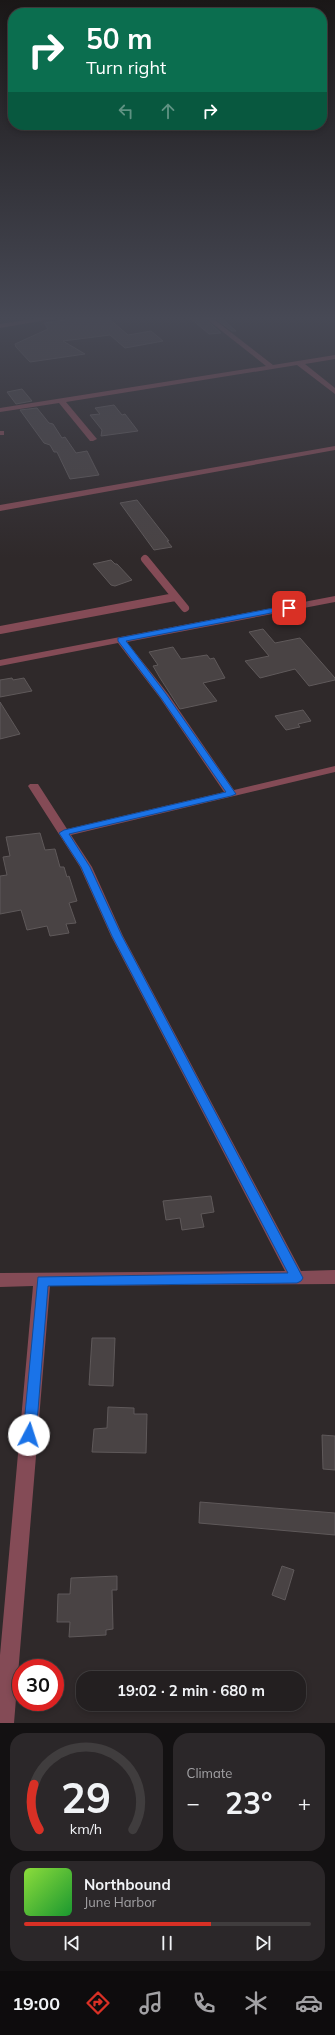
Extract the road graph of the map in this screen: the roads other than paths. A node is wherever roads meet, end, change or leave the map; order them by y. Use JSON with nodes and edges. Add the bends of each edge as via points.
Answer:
{"nodes":[{"id":1,"x":78,"y":397,"type":"edge"},
{"id":2,"x":61,"y":400,"type":"junction"},
{"id":3,"x":0,"y":410,"type":"edge"},
{"id":4,"x":94,"y":439,"type":"dead end"},
{"id":5,"x":335,"y":448,"type":"edge"},
{"id":6,"x":0,"y":508,"type":"edge"},
{"id":7,"x":145,"y":559,"type":"dead end"},
{"id":8,"x":175,"y":597,"type":"junction"},
{"id":9,"x":335,"y":599,"type":"edge"},
{"id":10,"x":185,"y":608,"type":"dead end"},
{"id":11,"x":0,"y":630,"type":"edge"},
{"id":12,"x":121,"y":640,"type":"junction"},
{"id":13,"x":0,"y":663,"type":"edge"},
{"id":14,"x":335,"y":769,"type":"edge"},
{"id":15,"x":34,"y":786,"type":"dead end"},
{"id":16,"x":231,"y":794,"type":"junction"},
{"id":17,"x":64,"y":833,"type":"junction"},
{"id":18,"x":335,"y":1277,"type":"edge"},
{"id":19,"x":297,"y":1278,"type":"junction"},
{"id":20,"x":0,"y":1280,"type":"edge"},
{"id":21,"x":42,"y":1281,"type":"junction"},
{"id":22,"x":4,"y":1723,"type":"edge"}],
"edges":[{"from":1,"to":2,"type":"street"},
{"from":2,"to":3,"type":"street"},
{"from":2,"to":4,"type":"street"},
{"from":5,"to":6,"type":"street"},
{"from":7,"to":8,"type":"lane"},
{"from":8,"to":10,"type":"lane"},
{"from":8,"to":11,"type":"lane"},
{"from":9,"to":12,"type":"street"},
{"from":12,"to":13,"type":"street"},
{"from":12,"to":16,"type":"street","via":[[164,696]]},
{"from":14,"to":16,"type":"street"},
{"from":15,"to":17,"type":"street"},
{"from":16,"to":17,"type":"street"},
{"from":17,"to":19,"type":"street","via":[[86,867],[117,936]]},
{"from":18,"to":19,"type":"street"},
{"from":19,"to":21,"type":"street"},
{"from":20,"to":21,"type":"street"},
{"from":21,"to":22,"type":"street"}]}
